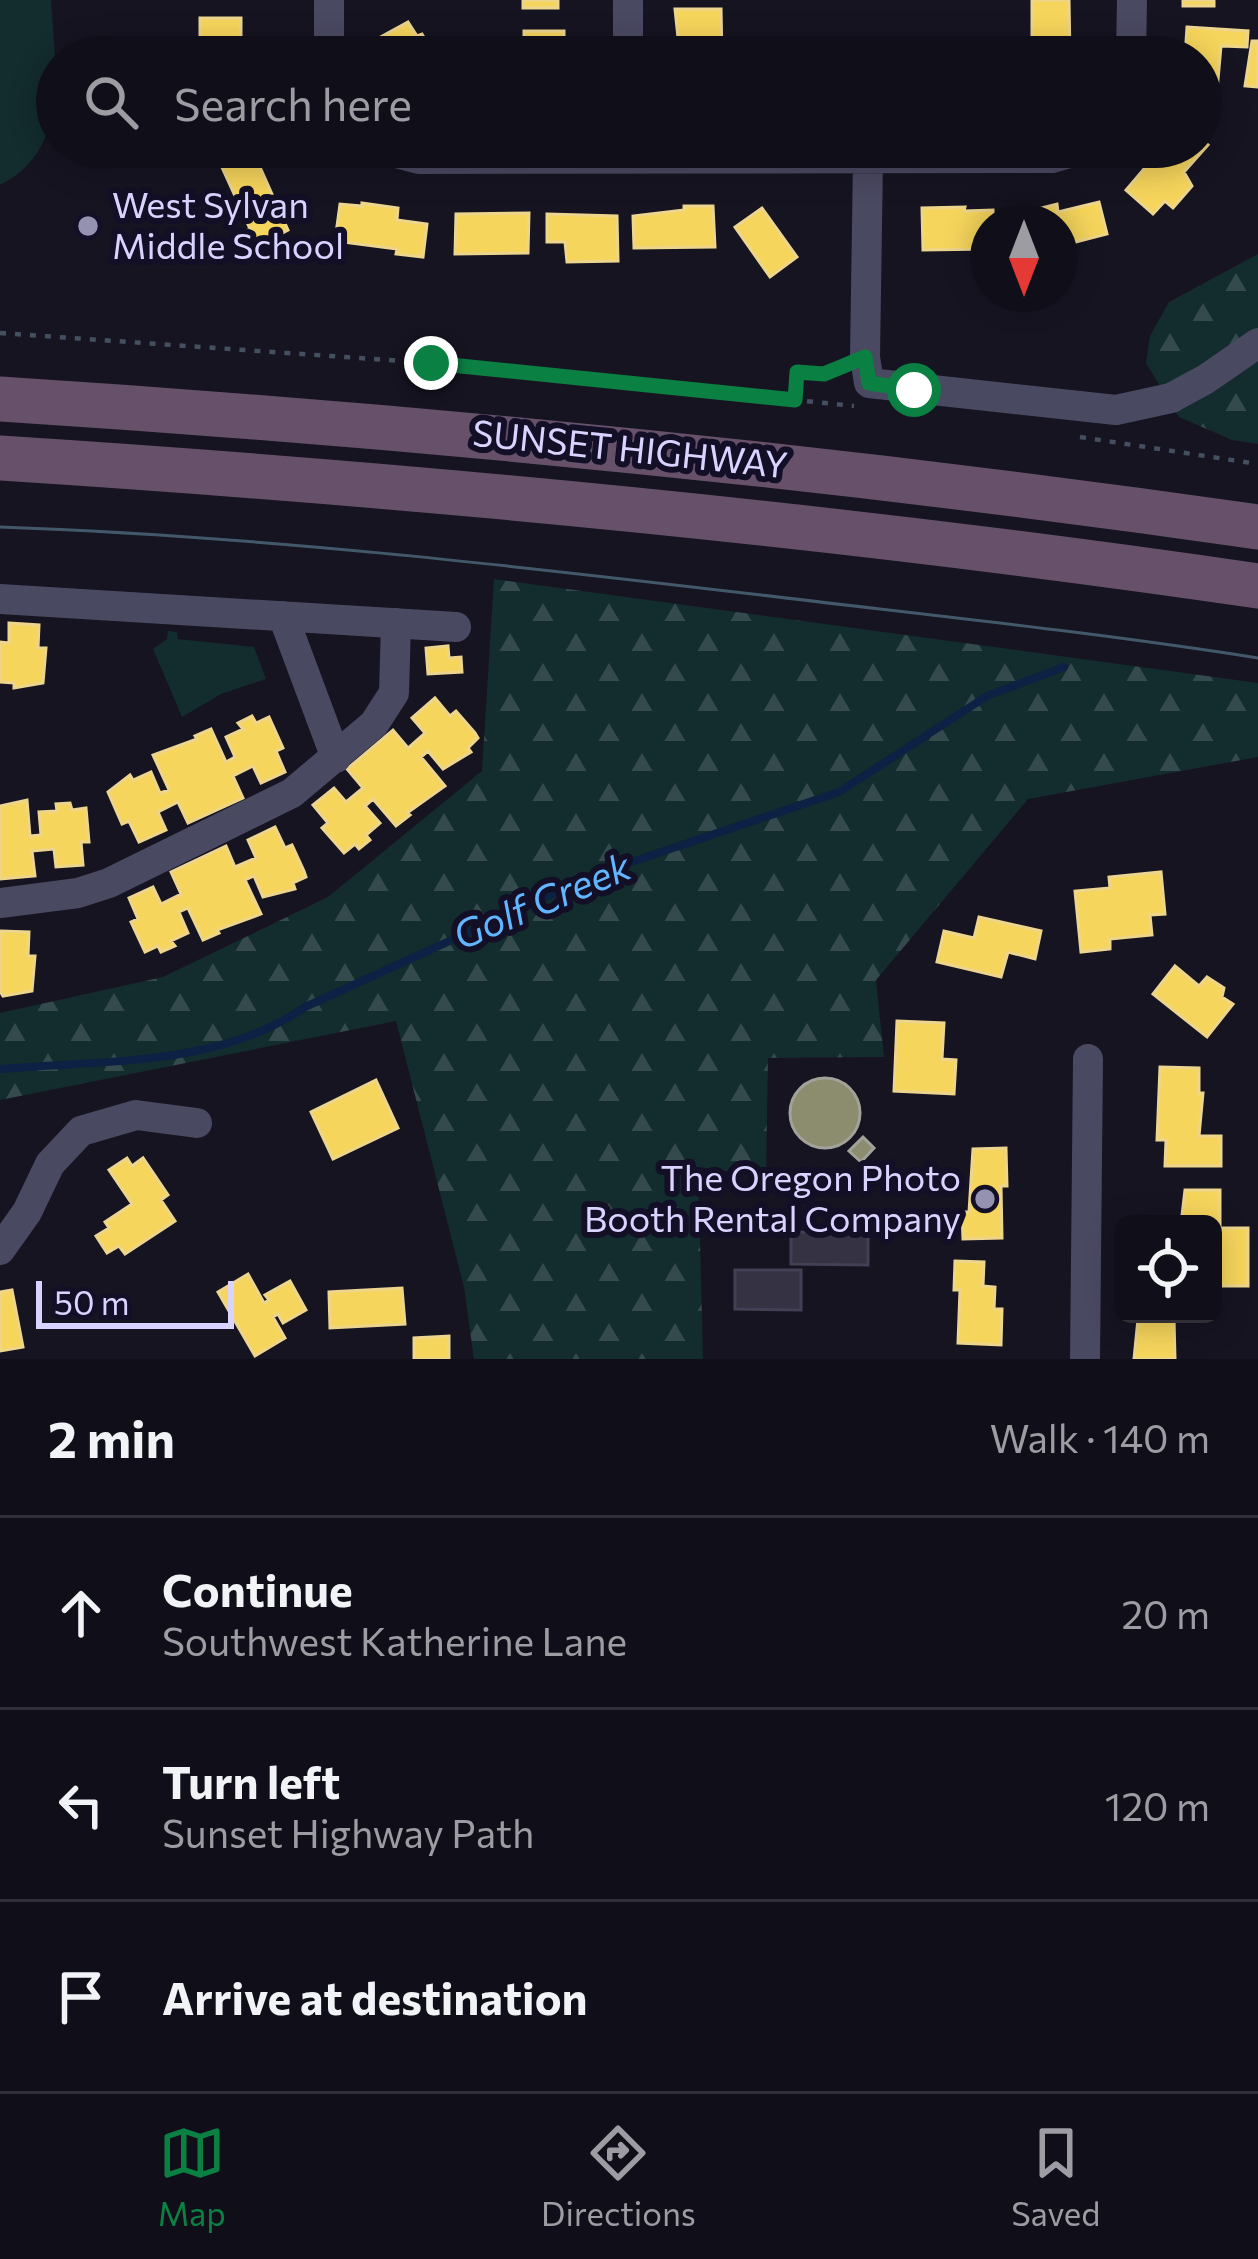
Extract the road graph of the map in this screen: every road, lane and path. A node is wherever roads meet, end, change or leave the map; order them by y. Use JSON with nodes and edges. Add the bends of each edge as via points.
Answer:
{"nodes":[{"id":1,"x":329,"y":0,"type":"edge"},
{"id":2,"x":628,"y":0,"type":"edge"},
{"id":3,"x":1132,"y":0,"type":"edge"},
{"id":4,"x":329,"y":36,"type":"edge"},
{"id":5,"x":628,"y":36,"type":"edge"},
{"id":6,"x":1131,"y":36,"type":"edge"},
{"id":7,"x":868,"y":168,"type":"edge"},
{"id":8,"x":0,"y":333,"type":"edge"},
{"id":9,"x":1258,"y":343,"type":"edge"},
{"id":10,"x":865,"y":357,"type":"junction"},
{"id":11,"x":0,"y":399,"type":"edge"},
{"id":12,"x":795,"y":400,"type":"junction"},
{"id":13,"x":856,"y":407,"type":"dead end"},
{"id":14,"x":1066,"y":435,"type":"dead end"},
{"id":15,"x":0,"y":458,"type":"edge"},
{"id":16,"x":1258,"y":464,"type":"edge"},
{"id":17,"x":1258,"y":527,"type":"edge"},
{"id":18,"x":1258,"y":586,"type":"edge"},
{"id":19,"x":0,"y":599,"type":"edge"},
{"id":20,"x":283,"y":616,"type":"junction"},
{"id":21,"x":396,"y":623,"type":"junction"},
{"id":22,"x":456,"y":627,"type":"dead end"},
{"id":23,"x":336,"y":758,"type":"junction"},
{"id":24,"x":0,"y":903,"type":"edge"},
{"id":25,"x":1088,"y":1059,"type":"dead end"},
{"id":26,"x":197,"y":1123,"type":"dead end"},
{"id":27,"x":0,"y":1250,"type":"edge"},
{"id":28,"x":1085,"y":1359,"type":"edge"}],
"edges":[{"from":1,"to":4,"type":"street"},
{"from":2,"to":5,"type":"street"},
{"from":3,"to":6,"type":"street"},
{"from":7,"to":10,"type":"street"},
{"from":8,"to":12,"type":"path","via":[[431,363]]},
{"from":9,"to":10,"type":"street","via":[[1171,398],[1116,410],[869,383]]},
{"from":10,"to":12,"type":"path","via":[[824,374],[797,372]]},
{"from":11,"to":17,"type":"highway","name":"SUNSET HIGHWAY","via":[[744,460]]},
{"from":12,"to":13,"type":"path"},
{"from":14,"to":16,"type":"path"},
{"from":15,"to":18,"type":"highway","name":"SUNSET HIGHWAY","via":[[501,495]]},
{"from":19,"to":20,"type":"street"},
{"from":20,"to":21,"type":"street"},
{"from":20,"to":23,"type":"street"},
{"from":21,"to":22,"type":"street"},
{"from":21,"to":23,"type":"street","via":[[392,700]]},
{"from":23,"to":24,"type":"street","via":[[292,793],[109,883]]},
{"from":25,"to":28,"type":"street"},
{"from":26,"to":27,"type":"street","via":[[136,1115],[82,1131],[50,1164]]}]}
